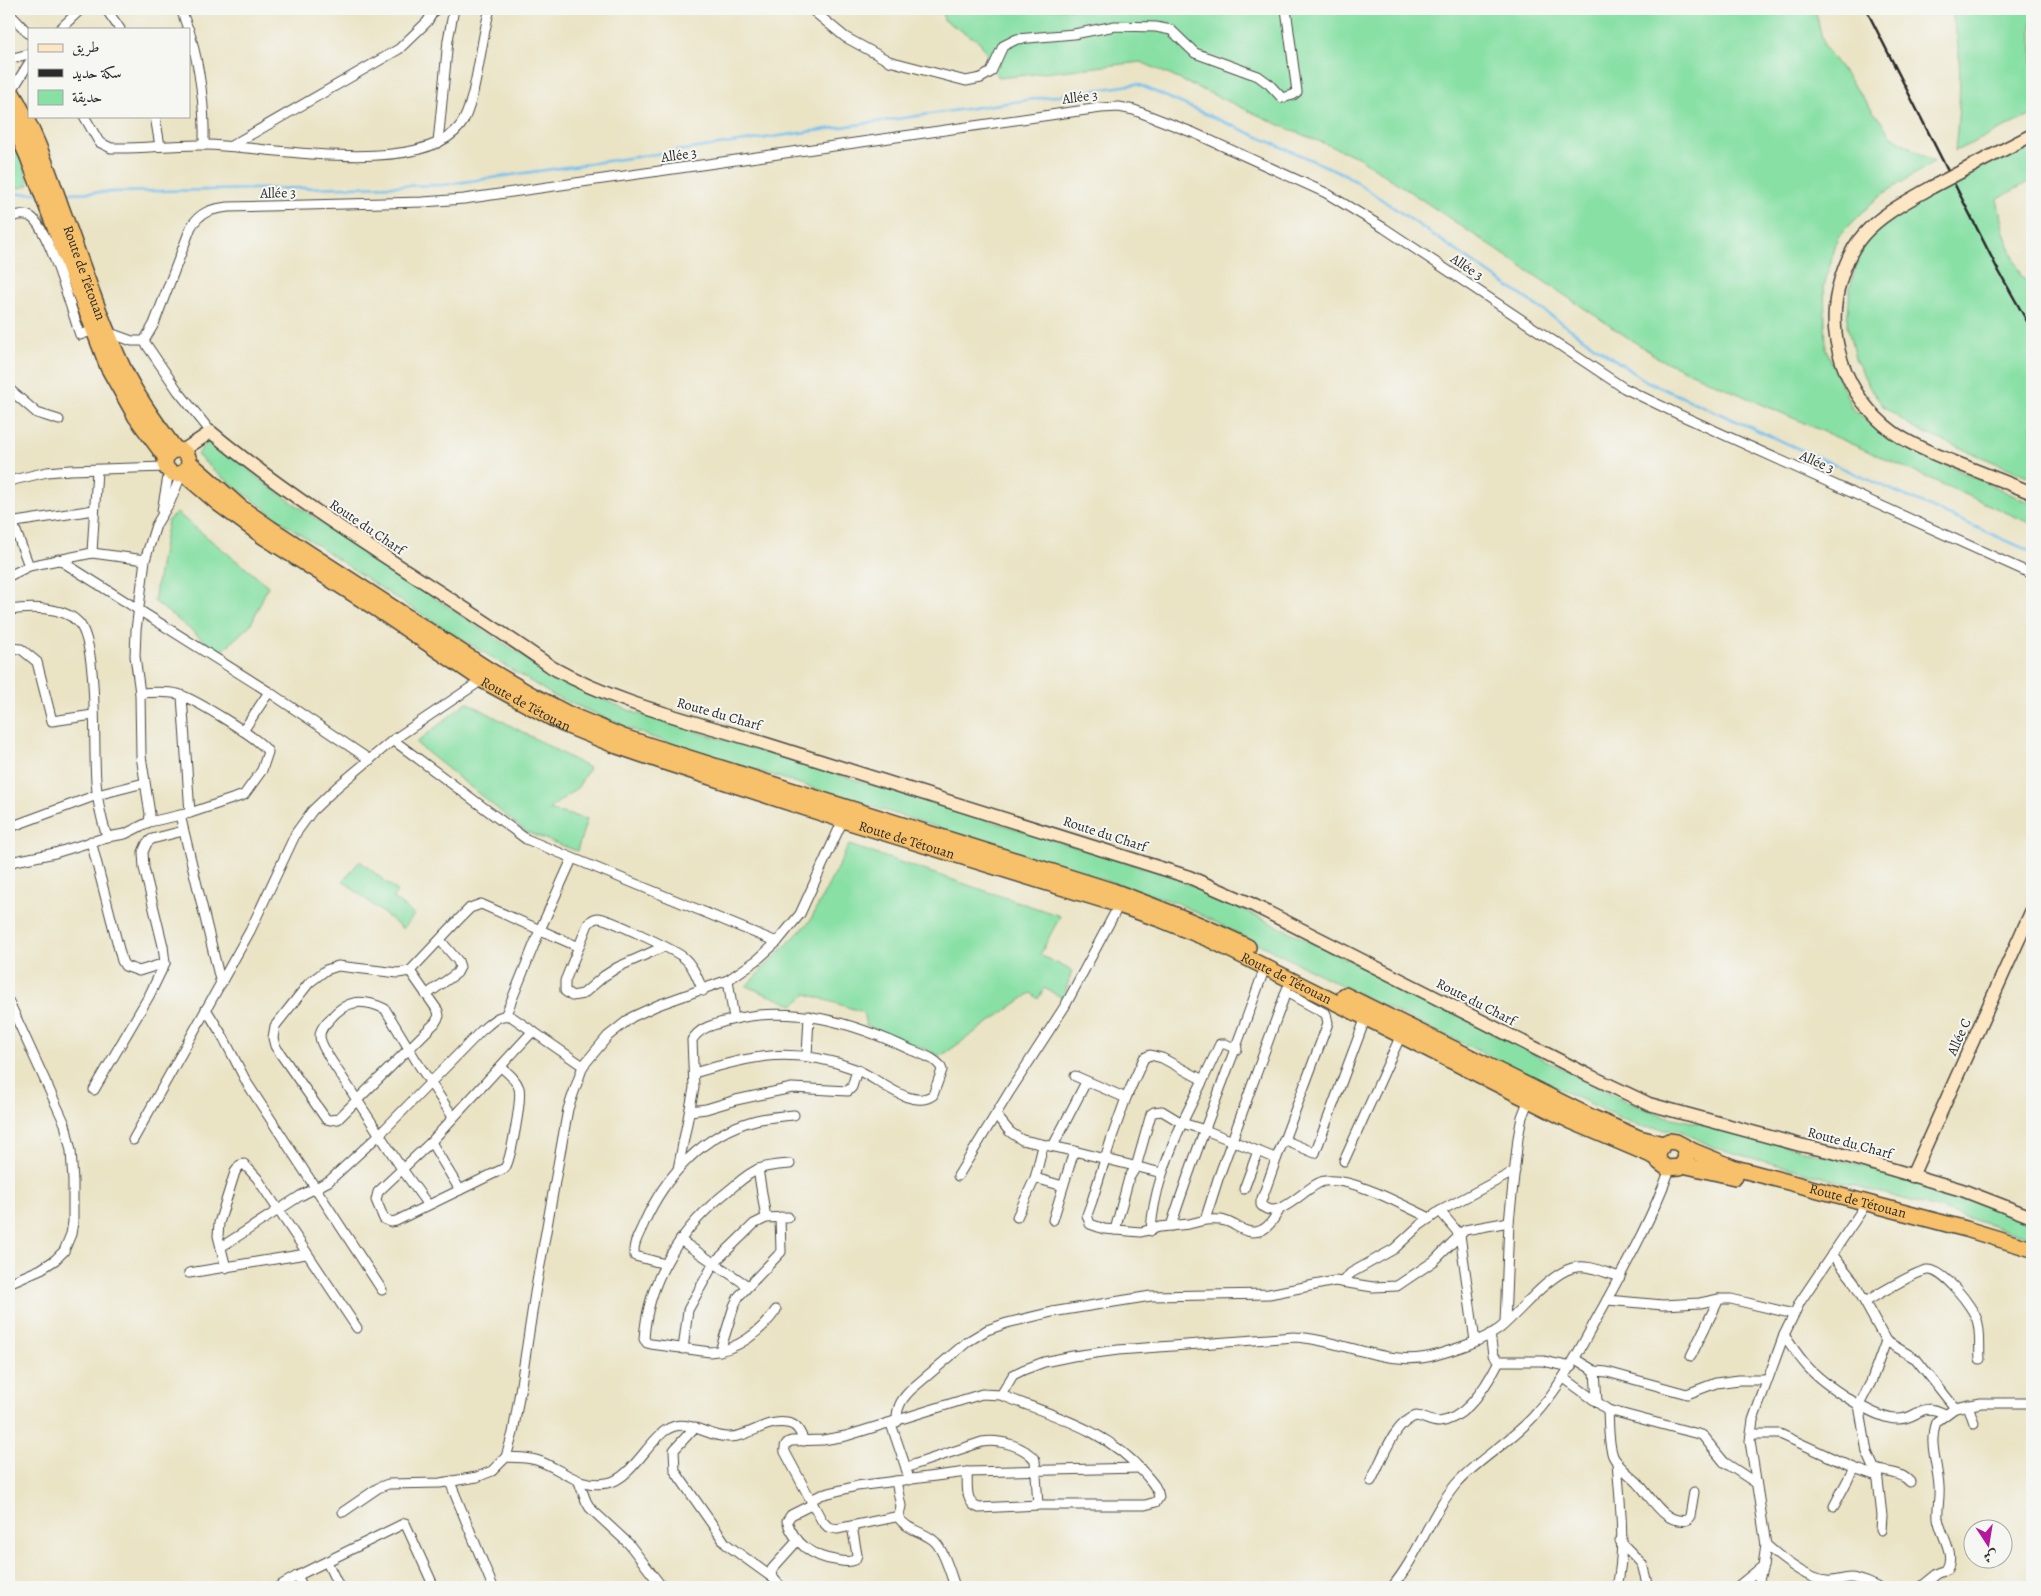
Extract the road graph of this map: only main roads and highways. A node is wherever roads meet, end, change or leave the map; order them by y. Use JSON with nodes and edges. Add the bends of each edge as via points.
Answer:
{"nodes":[{"id":1,"x":10,"y":90,"type":"edge"},
{"id":2,"x":9,"y":114,"type":"edge"},
{"id":3,"x":43,"y":179,"type":"junction"},
{"id":4,"x":177,"y":463,"type":"junction"},
{"id":5,"x":1684,"y":1148,"type":"junction"},
{"id":6,"x":1660,"y":1151,"type":"junction"},
{"id":7,"x":1676,"y":1167,"type":"junction"},
{"id":8,"x":2032,"y":1249,"type":"edge"},
{"id":9,"x":2032,"y":1259,"type":"edge"}],
"edges":[{"from":1,"to":3,"type":"highway","name":"Route de Tétouan","via":[[27,122]]},
{"from":2,"to":3,"type":"highway","name":"Route de Tétouan"},
{"from":3,"to":4,"type":"highway","name":"Route de Tétouan","via":[[121,392],[136,417]]},
{"from":4,"to":6,"type":"highway","name":"Route de Tétouan","via":[[262,523],[489,670],[568,714],[624,737],[1163,909],[1213,930]]},
{"from":4,"to":6,"type":"highway","name":"Route de Tétouan","via":[[219,504],[264,538],[482,680],[564,724],[617,746],[1119,905],[1211,940],[1265,967],[1288,986],[1366,1017],[1571,1121]]},
{"from":5,"to":6,"type":"highway","via":[[1669,1141]]},
{"from":5,"to":7,"type":"highway","via":[[1686,1153]]},
{"from":5,"to":8,"type":"highway","name":"Route de Tétouan","via":[[1735,1168]]},
{"from":6,"to":7,"type":"highway","via":[[1664,1166]]},
{"from":7,"to":9,"type":"highway","name":"Route de Tétouan","via":[[1712,1171],[1977,1241]]}]}
